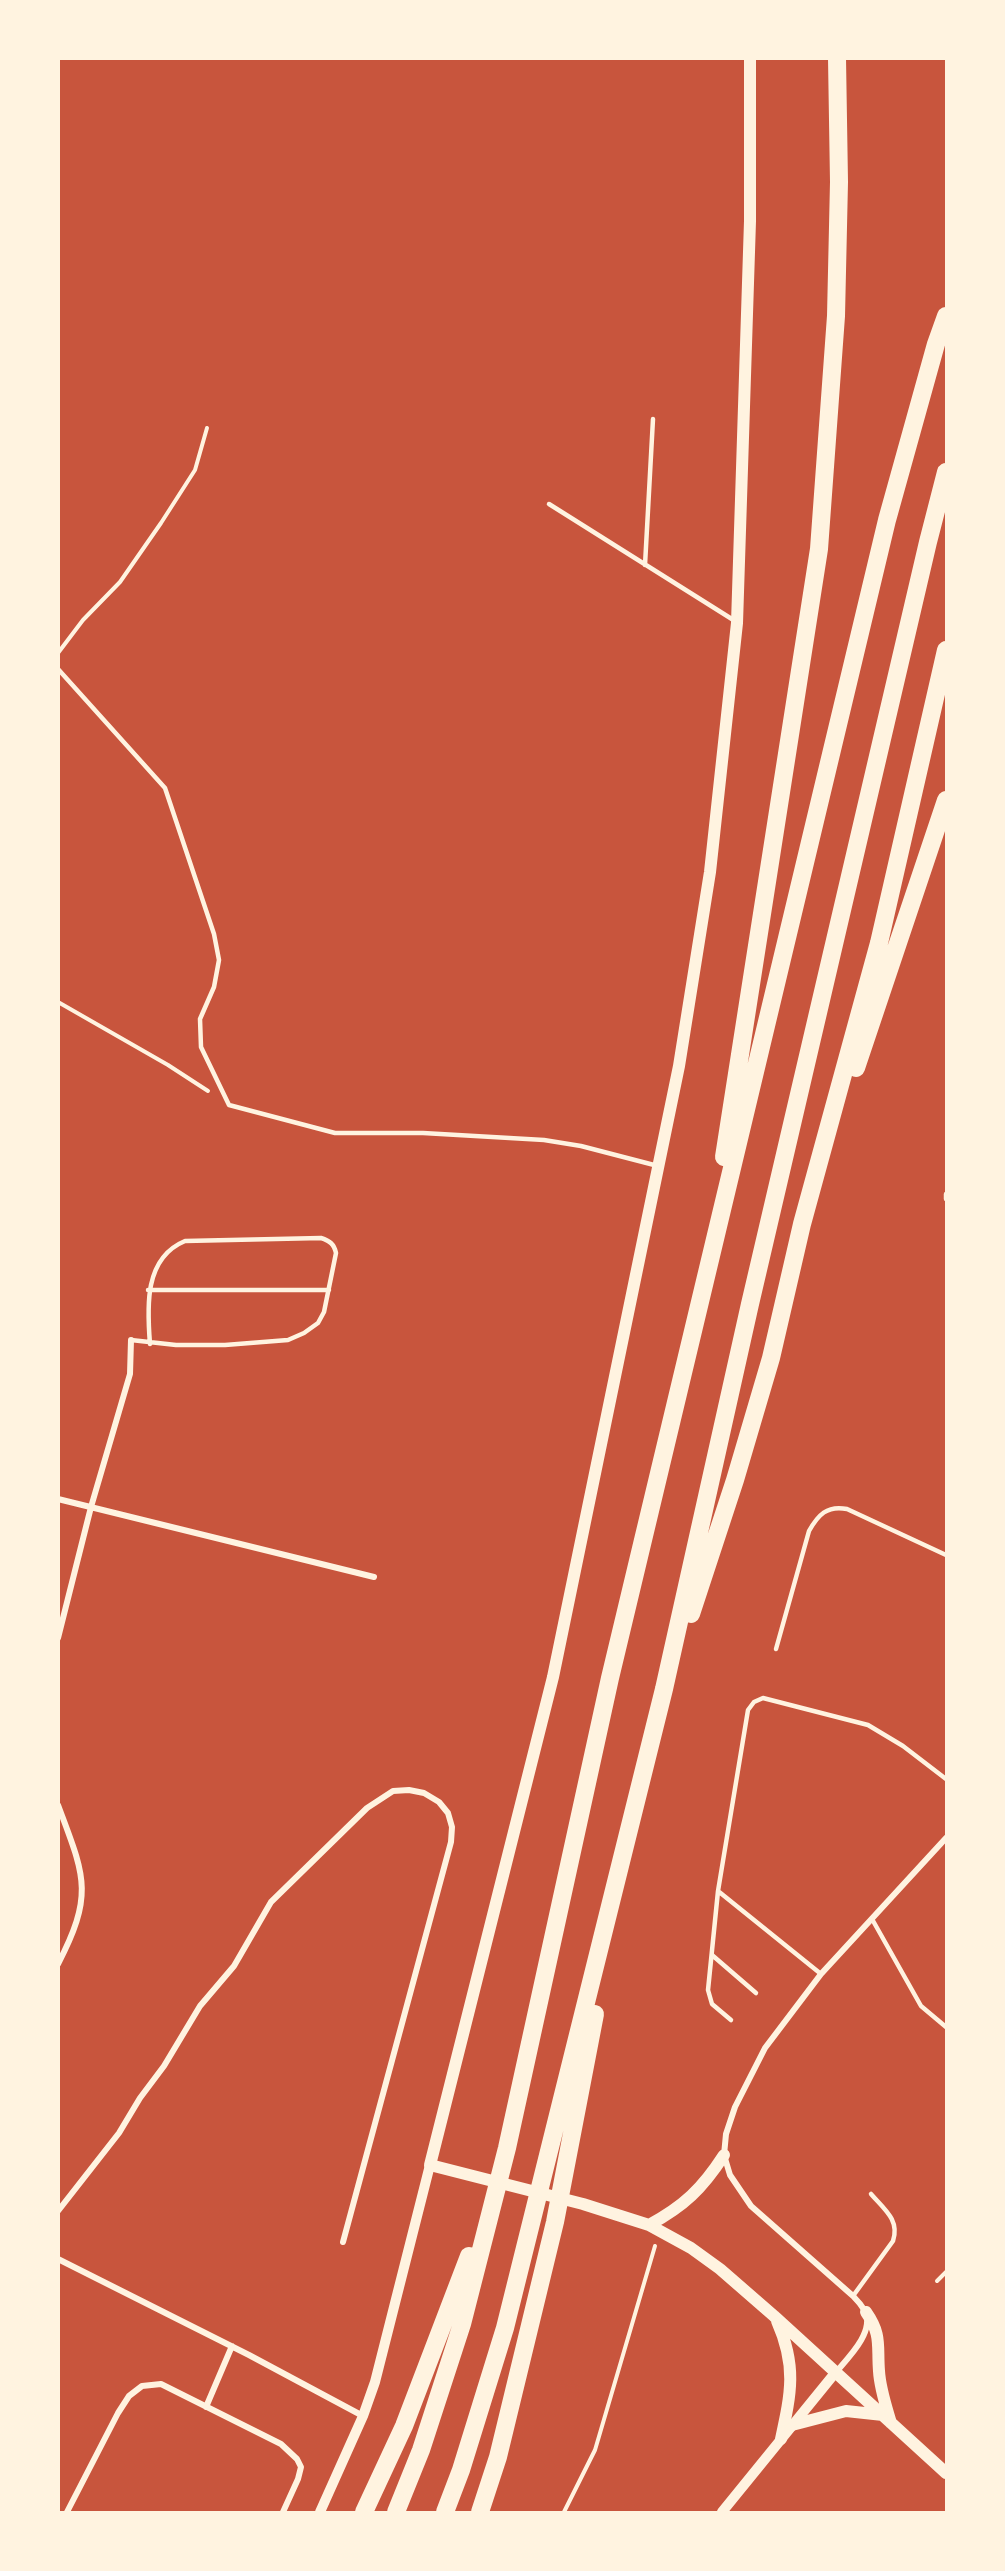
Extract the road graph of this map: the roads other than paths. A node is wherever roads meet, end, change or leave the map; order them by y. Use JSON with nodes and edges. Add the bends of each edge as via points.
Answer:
{"nodes":[{"id":1,"x":750,"y":58,"type":"edge"},
{"id":2,"x":837,"y":58,"type":"edge"},
{"id":3,"x":946,"y":316,"type":"edge"},
{"id":4,"x":653,"y":419,"type":"dead end"},
{"id":5,"x":946,"y":472,"type":"edge"},
{"id":6,"x":549,"y":504,"type":"dead end"},
{"id":7,"x":645,"y":565,"type":"junction"},
{"id":8,"x":737,"y":623,"type":"junction"},
{"id":9,"x":946,"y":650,"type":"edge"},
{"id":10,"x":58,"y":669,"type":"edge"},
{"id":11,"x":946,"y":800,"type":"edge"},
{"id":12,"x":657,"y":1166,"type":"junction"},
{"id":13,"x":946,"y":1194,"type":"edge"},
{"id":14,"x":946,"y":1199,"type":"edge"},
{"id":15,"x":802,"y":1224,"type":"junction"},
{"id":16,"x":704,"y":1289,"type":"junction"},
{"id":17,"x":148,"y":1290,"type":"junction"},
{"id":18,"x":329,"y":1290,"type":"junction"},
{"id":19,"x":132,"y":1340,"type":"joint"},
{"id":20,"x":150,"y":1344,"type":"junction"},
{"id":21,"x":58,"y":1499,"type":"edge"},
{"id":22,"x":91,"y":1507,"type":"junction"},
{"id":23,"x":946,"y":1555,"type":"edge"},
{"id":24,"x":374,"y":1577,"type":"dead end"},
{"id":25,"x":58,"y":1638,"type":"edge"},
{"id":26,"x":776,"y":1649,"type":"dead end"},
{"id":27,"x":664,"y":1689,"type":"junction"},
{"id":28,"x":946,"y":1779,"type":"edge"},
{"id":29,"x":58,"y":1805,"type":"edge"},
{"id":30,"x":946,"y":1838,"type":"edge"},
{"id":31,"x":615,"y":1888,"type":"junction"},
{"id":32,"x":718,"y":1891,"type":"junction"},
{"id":33,"x":872,"y":1919,"type":"junction"},
{"id":34,"x":712,"y":1955,"type":"junction"},
{"id":35,"x":58,"y":1964,"type":"edge"},
{"id":36,"x":821,"y":1974,"type":"junction"},
{"id":37,"x":756,"y":1993,"type":"dead end"},
{"id":38,"x":731,"y":2020,"type":"dead end"},
{"id":39,"x":946,"y":2027,"type":"edge"},
{"id":40,"x":507,"y":2148,"type":"junction"},
{"id":41,"x":724,"y":2155,"type":"junction"},
{"id":42,"x":430,"y":2165,"type":"junction"},
{"id":43,"x":871,"y":2194,"type":"dead end"},
{"id":44,"x":58,"y":2211,"type":"edge"},
{"id":45,"x":655,"y":2228,"type":"junction"},
{"id":46,"x":343,"y":2242,"type":"dead end"},
{"id":47,"x":58,"y":2259,"type":"edge"},
{"id":48,"x":853,"y":2296,"type":"junction"},
{"id":49,"x":866,"y":2312,"type":"junction"},
{"id":50,"x":774,"y":2316,"type":"junction"},
{"id":51,"x":232,"y":2346,"type":"junction"},
{"id":52,"x":835,"y":2373,"type":"junction"},
{"id":53,"x":206,"y":2407,"type":"junction"},
{"id":54,"x":363,"y":2416,"type":"junction"},
{"id":55,"x":887,"y":2419,"type":"junction"},
{"id":56,"x":792,"y":2425,"type":"junction"},
{"id":57,"x":781,"y":2439,"type":"junction"},
{"id":58,"x":946,"y":2473,"type":"edge"},
{"id":59,"x":67,"y":2512,"type":"edge"},
{"id":60,"x":282,"y":2512,"type":"edge"},
{"id":61,"x":320,"y":2512,"type":"edge"},
{"id":62,"x":364,"y":2512,"type":"edge"},
{"id":63,"x":396,"y":2512,"type":"edge"},
{"id":64,"x":445,"y":2512,"type":"edge"},
{"id":65,"x":480,"y":2512,"type":"edge"},
{"id":66,"x":722,"y":2512,"type":"edge"}],
"edges":[{"from":1,"to":8,"type":"main road","via":[[750,221]]},
{"from":2,"to":16,"type":"highway","via":[[836,316],[819,549]]},
{"from":3,"to":16,"type":"highway","via":[[887,519]]},
{"from":4,"to":7,"type":"lane"},
{"from":5,"to":27,"type":"highway","via":[[755,1281]]},
{"from":6,"to":7,"type":"lane"},
{"from":7,"to":8,"type":"lane"},
{"from":8,"to":12,"type":"main road","via":[[710,872],[679,1066]]},
{"from":9,"to":15,"type":"highway","via":[[879,943]]},
{"from":10,"to":12,"type":"lane","via":[[165,788],[175,811],[219,960],[214,987],[200,1019],[201,1047],[228,1105],[334,1132],[544,1140]]},
{"from":11,"to":15,"type":"highway"},
{"from":12,"to":42,"type":"main road","via":[[553,1677]]},
{"from":13,"to":14,"type":"lane"},
{"from":15,"to":27,"type":"highway","via":[[771,1358],[742,1457]]},
{"from":16,"to":40,"type":"highway","via":[[610,1678]]},
{"from":17,"to":18,"type":"lane"},
{"from":17,"to":18,"type":"lane","via":[[166,1253],[185,1241],[321,1238],[332,1244],[336,1253]]},
{"from":17,"to":20,"type":"lane"},
{"from":18,"to":20,"type":"lane","via":[[318,1323],[288,1340],[225,1345]]},
{"from":19,"to":20,"type":"lane"},
{"from":19,"to":22,"type":"street","via":[[130,1374]]},
{"from":21,"to":22,"type":"street"},
{"from":22,"to":24,"type":"street"},
{"from":22,"to":25,"type":"street"},
{"from":23,"to":26,"type":"lane","via":[[847,1509],[825,1510],[808,1531]]},
{"from":27,"to":31,"type":"highway"},
{"from":28,"to":32,"type":"lane","via":[[868,1725],[763,1698],[754,1702],[748,1710]]},
{"from":29,"to":35,"type":"street","via":[[82,1872],[83,1891],[80,1914]]},
{"from":30,"to":33,"type":"street"},
{"from":31,"to":64,"type":"highway","via":[[505,2328]]},
{"from":31,"to":65,"type":"highway","via":[[555,2222],[498,2457]]},
{"from":32,"to":34,"type":"lane"},
{"from":32,"to":36,"type":"lane"},
{"from":33,"to":36,"type":"street"},
{"from":33,"to":39,"type":"lane","via":[[921,2006]]},
{"from":34,"to":37,"type":"lane"},
{"from":34,"to":38,"type":"lane","via":[[709,1998]]},
{"from":36,"to":41,"type":"street","via":[[765,2048],[735,2107]]},
{"from":40,"to":62,"type":"highway","via":[[429,2365]]},
{"from":40,"to":63,"type":"highway","via":[[462,2324],[421,2450]]},
{"from":41,"to":45,"type":"main road","via":[[696,2194]]},
{"from":41,"to":48,"type":"street","via":[[730,2175],[751,2205]]},
{"from":42,"to":45,"type":"main road","via":[[583,2204]]},
{"from":42,"to":54,"type":"street"},
{"from":43,"to":48,"type":"lane","via":[[897,2230]]},
{"from":44,"to":46,"type":"street","via":[[119,2133],[200,2006],[234,1966],[272,1902],[367,1808],[393,1791],[409,1790],[424,1793],[448,1813],[451,1842]]},
{"from":45,"to":50,"type":"main road","via":[[691,2247]]},
{"from":47,"to":51,"type":"street"},
{"from":48,"to":49,"type":"street"},
{"from":49,"to":52,"type":"street","via":[[864,2335]]},
{"from":49,"to":55,"type":"main road","via":[[876,2326]]},
{"from":50,"to":52,"type":"main road"},
{"from":50,"to":57,"type":"main road","via":[[787,2344],[792,2388]]},
{"from":51,"to":53,"type":"street"},
{"from":51,"to":54,"type":"street"},
{"from":52,"to":55,"type":"main road"},
{"from":52,"to":56,"type":"street"},
{"from":53,"to":59,"type":"street","via":[[161,2384],[152,2384],[129,2396]]},
{"from":53,"to":60,"type":"street","via":[[282,2444],[297,2459],[301,2467],[298,2479]]},
{"from":54,"to":61,"type":"street"},
{"from":55,"to":56,"type":"main road","via":[[846,2411]]},
{"from":55,"to":58,"type":"main road"},
{"from":56,"to":57,"type":"street"},
{"from":57,"to":66,"type":"street"}]}
